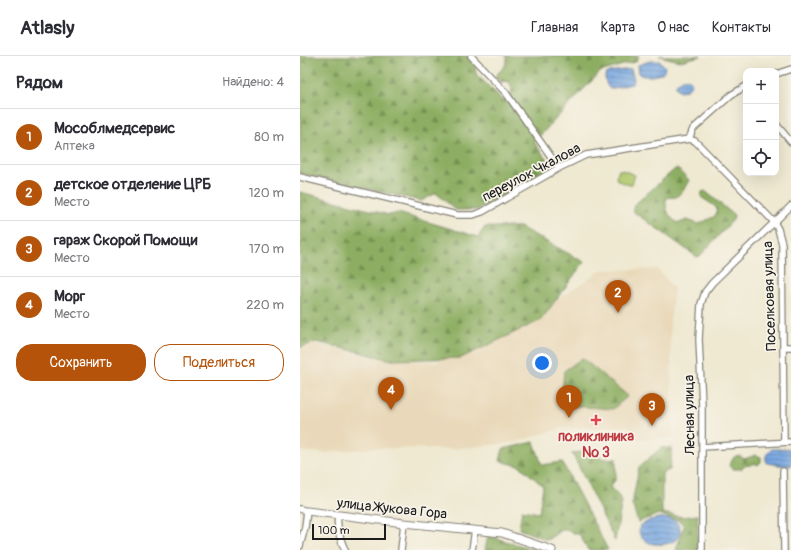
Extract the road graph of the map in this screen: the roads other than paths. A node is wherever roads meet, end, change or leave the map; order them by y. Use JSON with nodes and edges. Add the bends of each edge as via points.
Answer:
{"nodes":[{"id":1,"x":471,"y":56,"type":"edge"},
{"id":2,"x":791,"y":69,"type":"edge"},
{"id":3,"x":779,"y":73,"type":"edge"},
{"id":4,"x":743,"y":88,"type":"edge"},
{"id":5,"x":779,"y":128,"type":"edge"},
{"id":6,"x":690,"y":139,"type":"junction"},
{"id":7,"x":791,"y":142,"type":"edge"},
{"id":8,"x":559,"y":168,"type":"junction"},
{"id":9,"x":300,"y":177,"type":"edge"},
{"id":10,"x":791,"y":206,"type":"edge"},
{"id":11,"x":774,"y":222,"type":"junction"},
{"id":12,"x":783,"y":347,"type":"junction"},
{"id":13,"x":791,"y":347,"type":"edge"},
{"id":14,"x":784,"y":442,"type":"junction"},
{"id":15,"x":791,"y":442,"type":"edge"},
{"id":16,"x":702,"y":447,"type":"junction"},
{"id":17,"x":783,"y":471,"type":"dead end"},
{"id":18,"x":303,"y":510,"type":"edge"},
{"id":19,"x":338,"y":515,"type":"junction"},
{"id":20,"x":404,"y":523,"type":"junction"},
{"id":21,"x":475,"y":530,"type":"junction"},
{"id":22,"x":300,"y":546,"type":"edge"},
{"id":23,"x":345,"y":550,"type":"edge"},
{"id":24,"x":401,"y":550,"type":"edge"},
{"id":25,"x":472,"y":550,"type":"edge"},
{"id":26,"x":552,"y":550,"type":"edge"},
{"id":27,"x":702,"y":550,"type":"edge"},
{"id":28,"x":784,"y":550,"type":"edge"}],
"edges":[{"from":1,"to":8,"type":"street","via":[[506,93]]},
{"from":2,"to":3,"type":"street"},
{"from":4,"to":6,"type":"street","via":[[731,95],[693,129]]},
{"from":5,"to":7,"type":"street"},
{"from":6,"to":8,"type":"street","name":"переулок Чкалова","via":[[586,154]]},
{"from":6,"to":11,"type":"street","name":"Поселковая улица","via":[[701,147]]},
{"from":8,"to":9,"type":"street","name":"переулок Чкалова","via":[[473,215],[457,215]]},
{"from":10,"to":11,"type":"street","name":"Лесная улица"},
{"from":11,"to":12,"type":"street","name":"Поселковая улица","via":[[782,244]]},
{"from":11,"to":16,"type":"street","name":"Лесная улица","via":[[712,282],[705,292],[700,314],[699,339]]},
{"from":12,"to":13,"type":"street"},
{"from":12,"to":14,"type":"street","name":"Поселковая улица"},
{"from":14,"to":15,"type":"street"},
{"from":14,"to":16,"type":"street"},
{"from":16,"to":27,"type":"street","name":"Лесная улица"},
{"from":17,"to":28,"type":"street"},
{"from":18,"to":19,"type":"street","name":"улица Жукова Гора"},
{"from":18,"to":22,"type":"street","via":[[305,527]]},
{"from":19,"to":20,"type":"street","name":"улица Жукова Гора"},
{"from":19,"to":23,"type":"street","via":[[338,532]]},
{"from":20,"to":21,"type":"street","name":"улица Жукова Гора"},
{"from":20,"to":24,"type":"street"},
{"from":21,"to":25,"type":"street"},
{"from":21,"to":26,"type":"street","name":"улица Жукова Гора","via":[[502,533]]}]}
